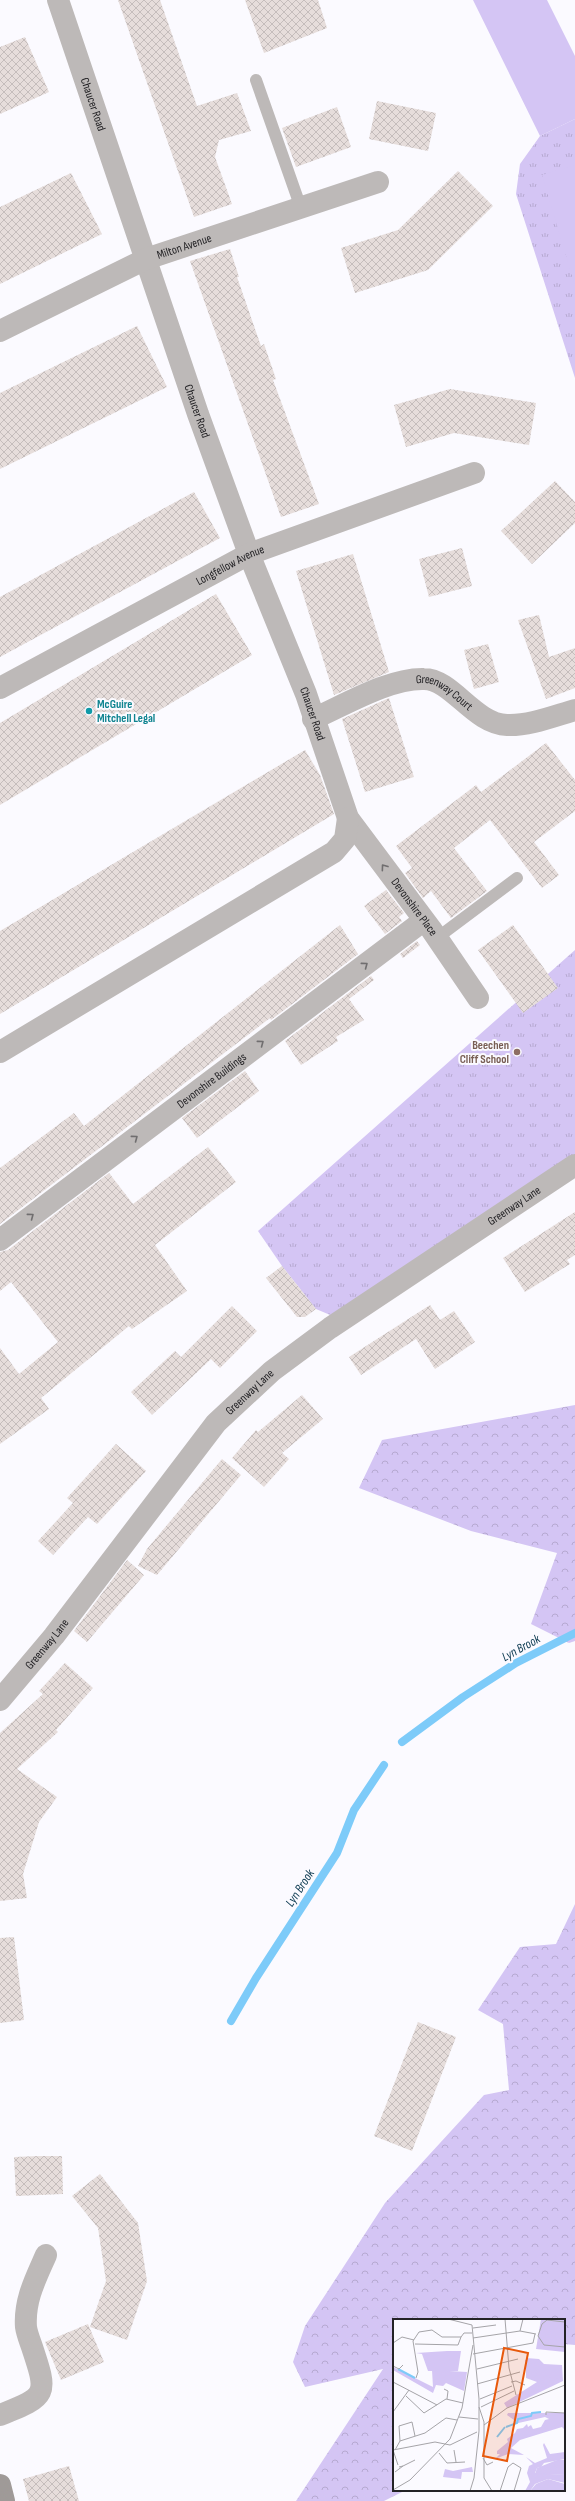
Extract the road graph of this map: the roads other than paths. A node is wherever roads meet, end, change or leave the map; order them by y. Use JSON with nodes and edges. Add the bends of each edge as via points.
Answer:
{"nodes":[{"id":1,"x":58,"y":0,"type":"edge"},
{"id":2,"x":256,"y":80,"type":"dead end"},
{"id":3,"x":378,"y":182,"type":"dead end"},
{"id":4,"x":301,"y":208,"type":"junction"},
{"id":5,"x":146,"y":259,"type":"junction"},
{"id":6,"x":0,"y":331,"type":"edge"},
{"id":7,"x":474,"y":473,"type":"dead end"},
{"id":8,"x":249,"y":554,"type":"junction"},
{"id":9,"x":0,"y":688,"type":"edge"},
{"id":10,"x":575,"y":710,"type":"edge"},
{"id":11,"x":313,"y":719,"type":"junction"},
{"id":12,"x":348,"y":818,"type":"junction"},
{"id":13,"x":517,"y":878,"type":"dead end"},
{"id":14,"x":423,"y":921,"type":"junction"},
{"id":15,"x":437,"y":938,"type":"junction"},
{"id":16,"x":478,"y":998,"type":"dead end"},
{"id":17,"x":0,"y":1052,"type":"edge"},
{"id":18,"x":575,"y":1165,"type":"edge"},
{"id":19,"x":0,"y":1240,"type":"edge"},
{"id":20,"x":0,"y":1700,"type":"edge"},
{"id":21,"x":46,"y":2255,"type":"dead end"},
{"id":22,"x":0,"y":2415,"type":"edge"},
{"id":23,"x":0,"y":2485,"type":"edge"},
{"id":24,"x":4,"y":2501,"type":"edge"}],
"edges":[{"from":1,"to":5,"type":"street","name":"Chaucer Road"},
{"from":2,"to":4,"type":"lane"},
{"from":3,"to":4,"type":"street","name":"Milton Avenue"},
{"from":4,"to":5,"type":"street","name":"Milton Avenue"},
{"from":5,"to":6,"type":"street","name":"Milton Avenue"},
{"from":5,"to":8,"type":"street","name":"Chaucer Road","via":[[198,414]]},
{"from":7,"to":8,"type":"street","name":"Longfellow Avenue"},
{"from":8,"to":9,"type":"street","name":"Longfellow Avenue"},
{"from":8,"to":11,"type":"street","name":"Chaucer Road","via":[[306,694]]},
{"from":10,"to":11,"type":"street","name":"Greenway Court","via":[[506,726],[478,715],[448,689],[425,678],[398,682]]},
{"from":11,"to":12,"type":"street","name":"Chaucer Road"},
{"from":14,"to":12,"type":"street","name":"Devonshire Place","one_way":true},
{"from":12,"to":17,"type":"street","via":[[345,839],[334,852]]},
{"from":13,"to":15,"type":"lane"},
{"from":14,"to":15,"type":"street","name":"Devonshire Place"},
{"from":19,"to":14,"type":"street","name":"Devonshire Buildings","one_way":true},
{"from":15,"to":16,"type":"street","name":"Devonshire Place"},
{"from":18,"to":20,"type":"street","name":"Greenway Lane","via":[[330,1328],[272,1371],[216,1423],[54,1636]]},
{"from":21,"to":22,"type":"street","via":[[28,2297],[26,2328],[40,2366],[43,2386],[39,2396],[29,2403]]},
{"from":23,"to":24,"type":"street"}]}
